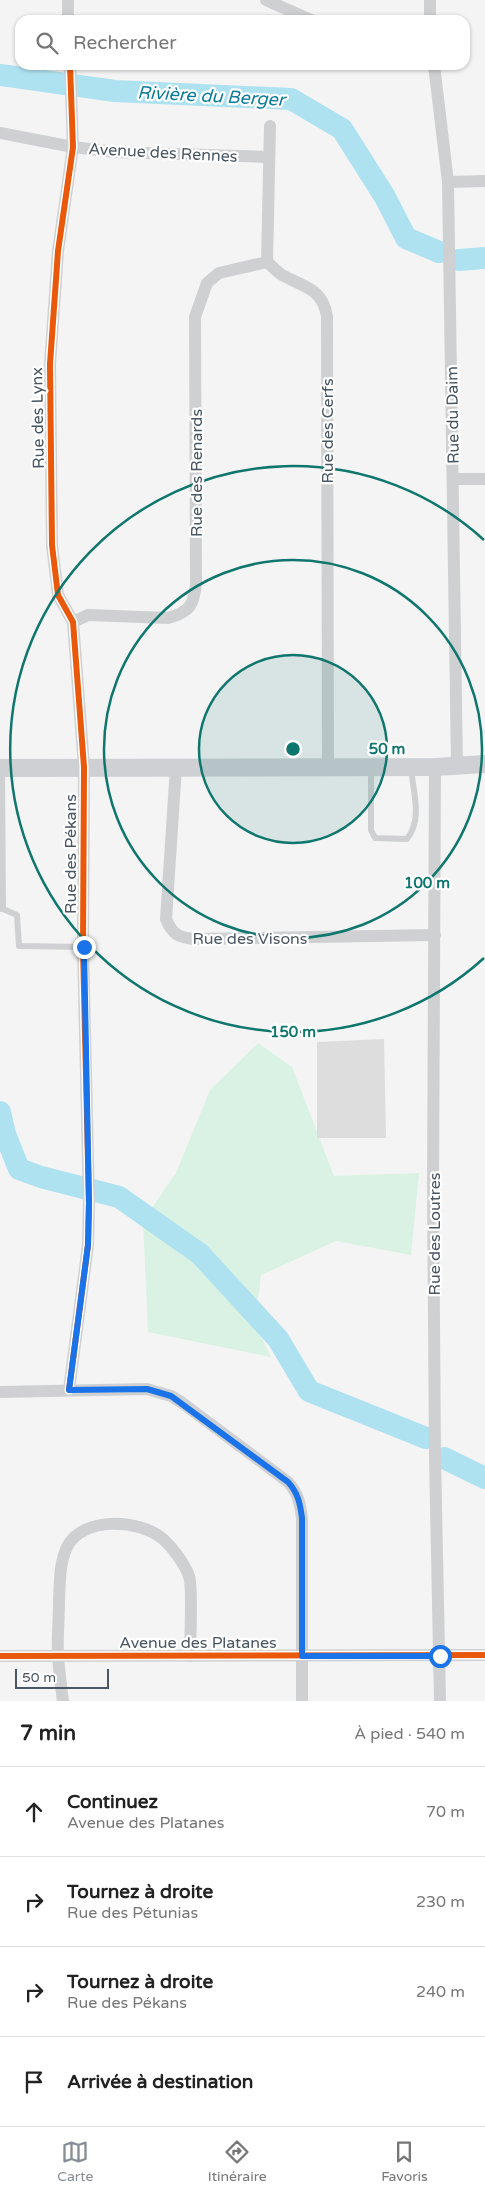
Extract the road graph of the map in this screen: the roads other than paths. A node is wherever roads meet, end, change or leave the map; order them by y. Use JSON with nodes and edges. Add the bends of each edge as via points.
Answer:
{"nodes":[{"id":1,"x":68,"y":0,"type":"edge"},
{"id":2,"x":430,"y":0,"type":"edge"},
{"id":3,"x":272,"y":1,"type":"edge"},
{"id":4,"x":68,"y":15,"type":"edge"},
{"id":5,"x":301,"y":15,"type":"edge"},
{"id":6,"x":430,"y":15,"type":"edge"},
{"id":7,"x":70,"y":70,"type":"edge"},
{"id":8,"x":435,"y":70,"type":"edge"},
{"id":9,"x":270,"y":126,"type":"dead end"},
{"id":10,"x":0,"y":133,"type":"edge"},
{"id":11,"x":73,"y":147,"type":"junction"},
{"id":12,"x":268,"y":157,"type":"junction"},
{"id":13,"x":485,"y":181,"type":"edge"},
{"id":14,"x":448,"y":182,"type":"junction"},
{"id":15,"x":267,"y":262,"type":"junction"},
{"id":16,"x":454,"y":479,"type":"junction"},
{"id":17,"x":485,"y":479,"type":"edge"},
{"id":18,"x":73,"y":622,"type":"junction"},
{"id":19,"x":485,"y":764,"type":"edge"},
{"id":20,"x":457,"y":766,"type":"junction"},
{"id":21,"x":84,"y":767,"type":"junction"},
{"id":22,"x":176,"y":767,"type":"junction"},
{"id":23,"x":328,"y":767,"type":"junction"},
{"id":24,"x":371,"y":767,"type":"junction"},
{"id":25,"x":411,"y":767,"type":"junction"},
{"id":26,"x":435,"y":767,"type":"junction"},
{"id":27,"x":1,"y":768,"type":"edge"},
{"id":28,"x":1,"y":836,"type":"edge"},
{"id":29,"x":1,"y":909,"type":"edge"},
{"id":30,"x":435,"y":935,"type":"junction"},
{"id":31,"x":84,"y":947,"type":"junction"},
{"id":32,"x":69,"y":1390,"type":"junction"},
{"id":33,"x":0,"y":1392,"type":"edge"},
{"id":34,"x":485,"y":1655,"type":"edge"},
{"id":35,"x":0,"y":1656,"type":"edge"},
{"id":36,"x":58,"y":1656,"type":"junction"},
{"id":37,"x":190,"y":1656,"type":"junction"},
{"id":38,"x":302,"y":1656,"type":"junction"},
{"id":39,"x":440,"y":1656,"type":"junction"},
{"id":40,"x":63,"y":1701,"type":"edge"},
{"id":41,"x":302,"y":1701,"type":"edge"},
{"id":42,"x":440,"y":1701,"type":"edge"}],
"edges":[{"from":1,"to":4,"type":"street"},
{"from":2,"to":6,"type":"street"},
{"from":3,"to":5,"type":"street"},
{"from":7,"to":11,"type":"street","name":"Rue des Lynx"},
{"from":8,"to":14,"type":"street","name":"Rue du Daim"},
{"from":9,"to":12,"type":"street"},
{"from":10,"to":11,"type":"street","name":"Avenue des Rennes"},
{"from":11,"to":12,"type":"street","name":"Avenue des Rennes","via":[[114,152]]},
{"from":11,"to":18,"type":"street","name":"Rue des Lynx","via":[[58,251],[50,364],[52,545],[58,596]]},
{"from":12,"to":15,"type":"street"},
{"from":13,"to":14,"type":"street"},
{"from":14,"to":16,"type":"street","name":"Rue du Daim"},
{"from":15,"to":18,"type":"street","name":"Rue des Renards","via":[[219,273],[207,283],[195,317],[195,598],[180,615],[168,618],[88,615]]},
{"from":15,"to":23,"type":"street","name":"Rue des Cerfs","via":[[281,274],[317,294],[325,304],[327,316]]},
{"from":16,"to":17,"type":"street"},
{"from":16,"to":20,"type":"street","name":"Rue du Daim"},
{"from":18,"to":21,"type":"street","name":"Rue des Lynx"},
{"from":19,"to":20,"type":"main road"},
{"from":20,"to":26,"type":"main road"},
{"from":21,"to":22,"type":"main road"},
{"from":21,"to":27,"type":"main road"},
{"from":21,"to":31,"type":"street","name":"Rue des Pékans"},
{"from":22,"to":23,"type":"main road"},
{"from":22,"to":30,"type":"street","name":"Rue des Visons","via":[[166,919],[177,935],[195,939]]},
{"from":23,"to":24,"type":"main road"},
{"from":24,"to":25,"type":"main road"},
{"from":24,"to":25,"type":"lane","via":[[370,830],[375,838],[397,840],[407,839],[414,830],[417,814]]},
{"from":25,"to":26,"type":"main road"},
{"from":26,"to":30,"type":"street","name":"Rue des Loutres"},
{"from":27,"to":28,"type":"lane"},
{"from":28,"to":29,"type":"lane"},
{"from":29,"to":31,"type":"lane","via":[[17,915],[19,946]]},
{"from":30,"to":39,"type":"street","name":"Rue des Loutres","via":[[433,1179]]},
{"from":31,"to":32,"type":"street","name":"Rue des Pékans","via":[[88,1245]]},
{"from":32,"to":33,"type":"street"},
{"from":32,"to":38,"type":"street","via":[[147,1389],[171,1396],[296,1491],[302,1518]]},
{"from":34,"to":39,"type":"street","name":"Avenue des Platanes"},
{"from":35,"to":36,"type":"street","name":"Avenue des Platanes"},
{"from":36,"to":37,"type":"street","name":"Avenue des Platanes"},
{"from":36,"to":37,"type":"street","via":[[60,1570],[68,1544],[88,1528],[110,1523],[149,1531],[162,1538],[181,1561],[190,1578]]},
{"from":36,"to":40,"type":"street"},
{"from":37,"to":38,"type":"street","name":"Avenue des Platanes"},
{"from":38,"to":39,"type":"street","name":"Avenue des Platanes"},
{"from":38,"to":41,"type":"street"},
{"from":39,"to":42,"type":"street","name":"Rue des Loutres"}]}
